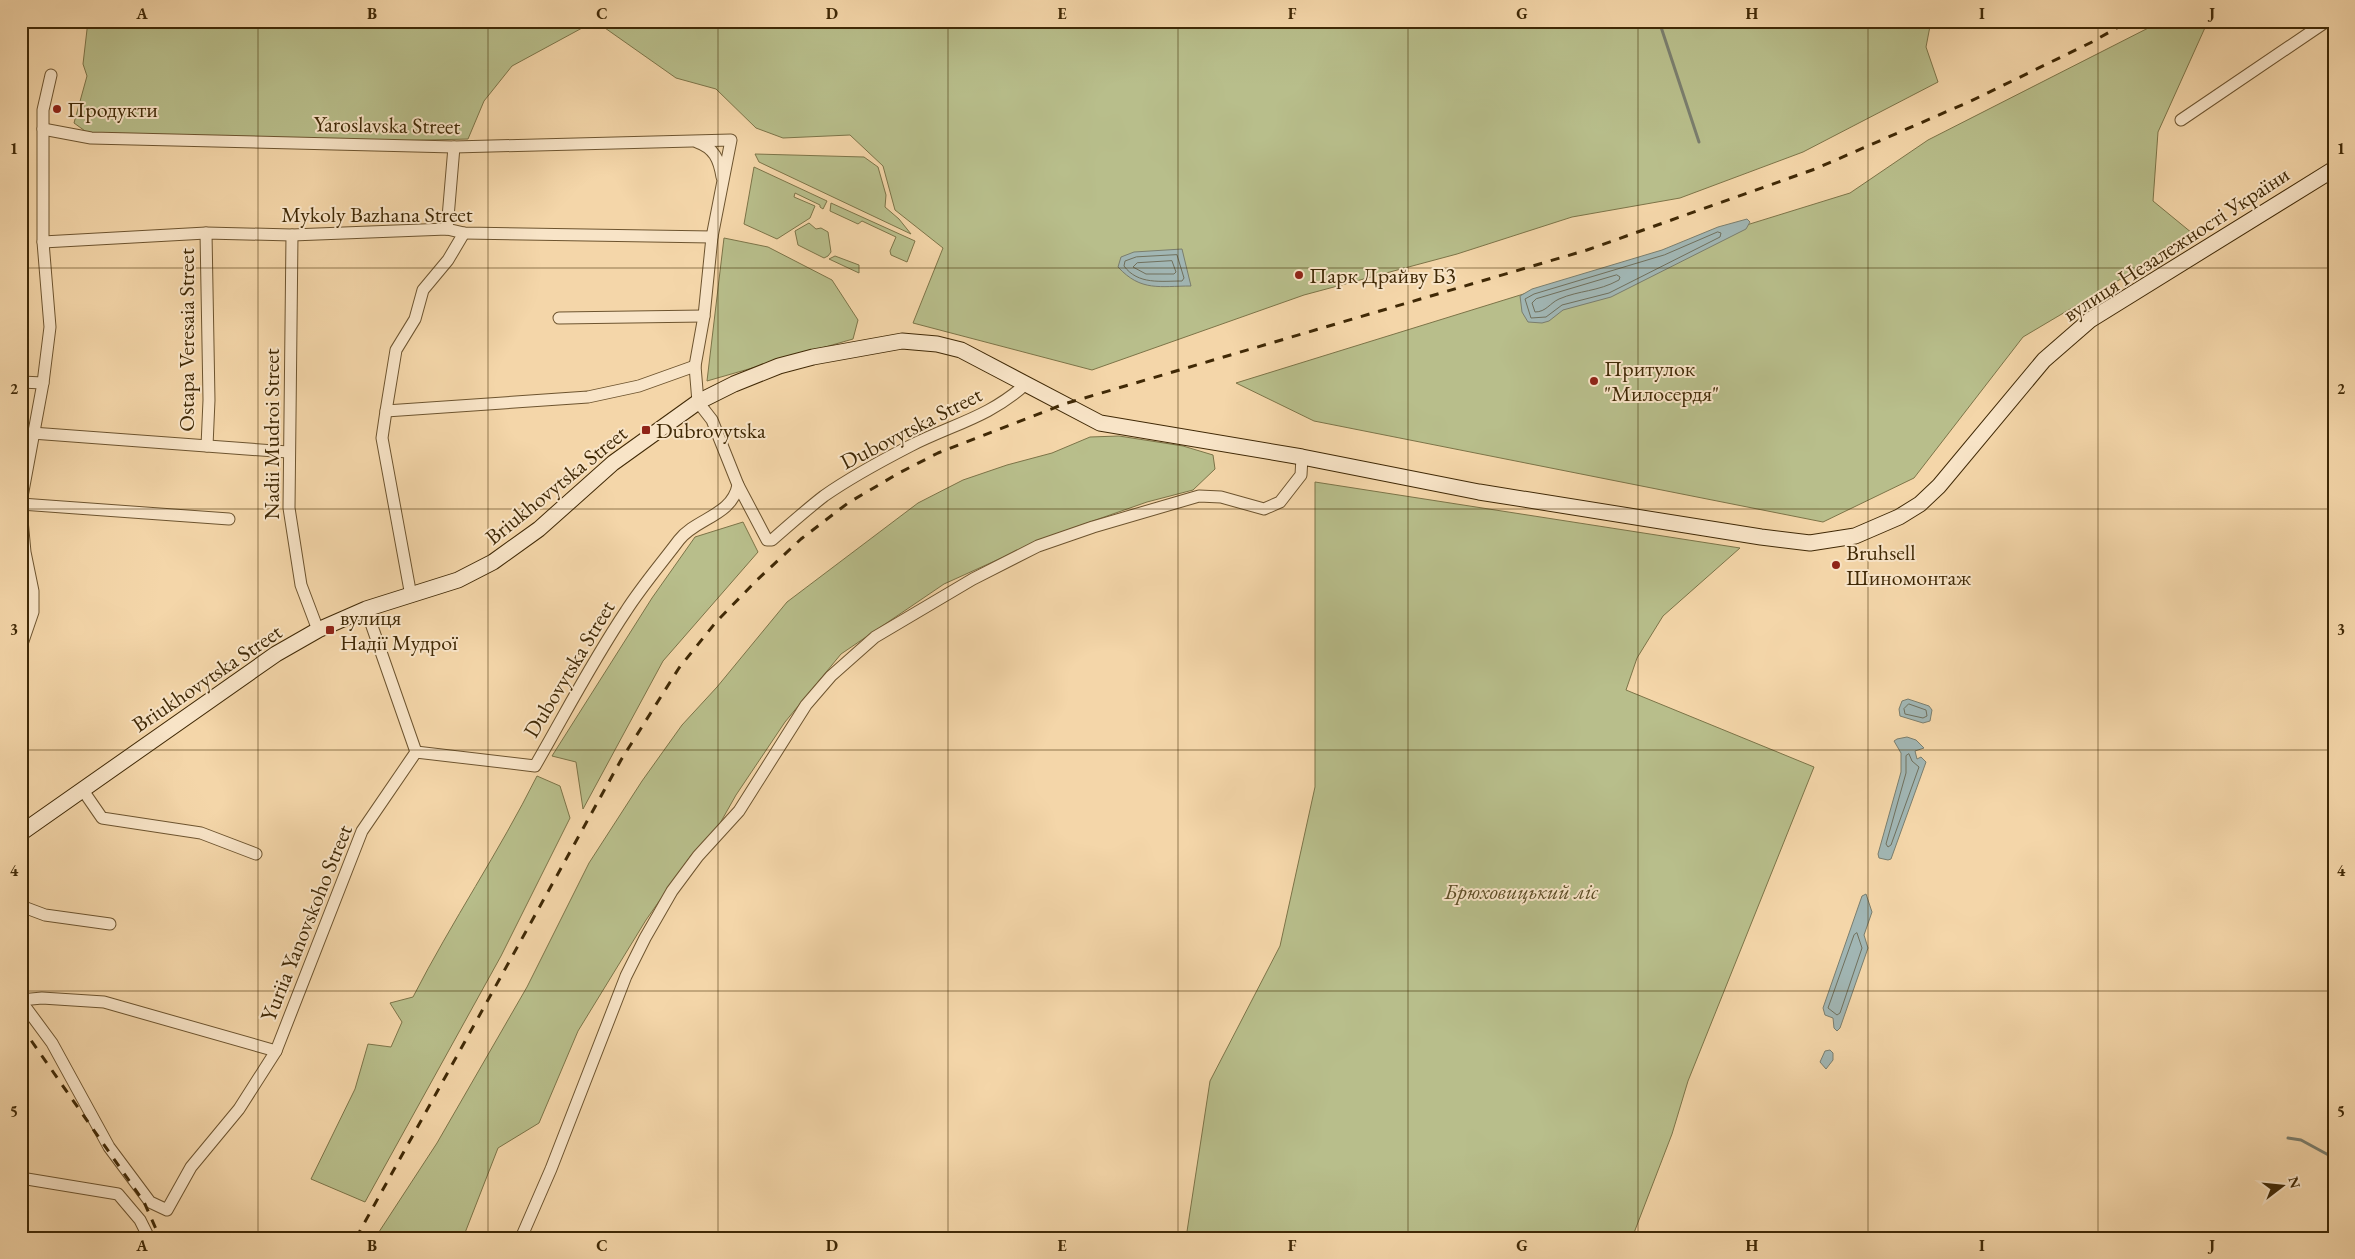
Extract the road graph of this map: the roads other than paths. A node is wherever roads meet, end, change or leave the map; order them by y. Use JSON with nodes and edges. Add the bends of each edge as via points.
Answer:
{"nodes":[{"id":1,"x":2327,"y":21,"type":"edge"},
{"id":2,"x":51,"y":75,"type":"dead end"},
{"id":3,"x":2181,"y":120,"type":"dead end"},
{"id":4,"x":43,"y":129,"type":"junction"},
{"id":5,"x":695,"y":141,"type":"junction"},
{"id":6,"x":454,"y":148,"type":"junction"},
{"id":7,"x":2334,"y":169,"type":"edge"},
{"id":8,"x":723,"y":181,"type":"junction"},
{"id":9,"x":446,"y":229,"type":"junction"},
{"id":10,"x":206,"y":233,"type":"junction"},
{"id":11,"x":464,"y":233,"type":"junction"},
{"id":12,"x":292,"y":235,"type":"junction"},
{"id":13,"x":712,"y":237,"type":"junction"},
{"id":14,"x":43,"y":242,"type":"junction"},
{"id":15,"x":704,"y":316,"type":"junction"},
{"id":16,"x":559,"y":318,"type":"dead end"},
{"id":17,"x":695,"y":366,"type":"junction"},
{"id":18,"x":21,"y":382,"type":"edge"},
{"id":19,"x":43,"y":383,"type":"junction"},
{"id":20,"x":1026,"y":384,"type":"junction"},
{"id":21,"x":698,"y":402,"type":"junction"},
{"id":22,"x":386,"y":412,"type":"junction"},
{"id":23,"x":32,"y":433,"type":"junction"},
{"id":24,"x":207,"y":446,"type":"junction"},
{"id":25,"x":288,"y":452,"type":"junction"},
{"id":26,"x":1302,"y":457,"type":"junction"},
{"id":27,"x":738,"y":485,"type":"junction"},
{"id":28,"x":21,"y":503,"type":"edge"},
{"id":29,"x":21,"y":509,"type":"edge"},
{"id":30,"x":229,"y":519,"type":"dead end"},
{"id":31,"x":23,"y":552,"type":"edge"},
{"id":32,"x":411,"y":596,"type":"junction"},
{"id":33,"x":366,"y":609,"type":"junction"},
{"id":34,"x":318,"y":630,"type":"junction"},
{"id":35,"x":21,"y":647,"type":"edge"},
{"id":36,"x":416,"y":752,"type":"junction"},
{"id":37,"x":82,"y":789,"type":"junction"},
{"id":38,"x":21,"y":832,"type":"edge"},
{"id":39,"x":256,"y":854,"type":"dead end"},
{"id":40,"x":21,"y":906,"type":"edge"},
{"id":41,"x":110,"y":924,"type":"dead end"},
{"id":42,"x":21,"y":1001,"type":"edge"},
{"id":43,"x":276,"y":1051,"type":"junction"},
{"id":44,"x":21,"y":1178,"type":"edge"},
{"id":45,"x":149,"y":1238,"type":"edge"},
{"id":46,"x":521,"y":1238,"type":"edge"}],
"edges":[{"from":1,"to":3,"type":"street"},
{"from":2,"to":4,"type":"street","via":[[43,110]]},
{"from":4,"to":6,"type":"street","name":"Yaroslavska Street","via":[[91,138]]},
{"from":4,"to":14,"type":"street"},
{"from":5,"to":6,"type":"street","name":"Yaroslavska Street"},
{"from":5,"to":8,"type":"street","via":[[706,145],[715,155]]},
{"from":5,"to":8,"type":"street","name":"Yaroslavska Street","via":[[731,140]]},
{"from":6,"to":9,"type":"street"},
{"from":7,"to":26,"type":"main road","name":"вулиця Незалежності України","via":[[2090,320],[2044,360],[1939,486],[1913,508],[1879,528],[1839,540],[1810,544],[1761,538],[1479,492]]},
{"from":8,"to":13,"type":"street"},
{"from":9,"to":11,"type":"street","name":"Mykoly Bazhana Street"},
{"from":9,"to":12,"type":"street","name":"Mykoly Bazhana Street"},
{"from":10,"to":12,"type":"street","name":"Mykoly Bazhana Street"},
{"from":10,"to":14,"type":"street","name":"Mykoly Bazhana Street"},
{"from":10,"to":24,"type":"street","name":"Ostapa Veresaia Street"},
{"from":11,"to":13,"type":"street","name":"Mykoly Bazhana Street"},
{"from":11,"to":22,"type":"street","via":[[448,260],[422,290],[415,319],[396,350]]},
{"from":12,"to":25,"type":"street","name":"Nadii Mudroi Street"},
{"from":13,"to":15,"type":"street"},
{"from":14,"to":19,"type":"street","via":[[50,327]]},
{"from":15,"to":16,"type":"street"},
{"from":15,"to":17,"type":"street"},
{"from":17,"to":21,"type":"street"},
{"from":17,"to":22,"type":"street","via":[[639,386],[588,397]]},
{"from":18,"to":19,"type":"street"},
{"from":19,"to":23,"type":"street"},
{"from":20,"to":21,"type":"main road","name":"Briukhovytska Street","via":[[961,350],[902,341],[858,347],[779,366]]},
{"from":20,"to":26,"type":"main road","name":"Briukhovytska Street","via":[[1100,423]]},
{"from":20,"to":27,"type":"street","name":"Dubovytska Street","via":[[991,410],[913,445],[825,495],[772,540],[767,540]]},
{"from":21,"to":27,"type":"street","name":"Dubovytska Street","via":[[712,420]]},
{"from":21,"to":32,"type":"main road","name":"Briukhovytska Street","via":[[613,463],[539,528],[494,562],[458,580]]},
{"from":22,"to":32,"type":"street","via":[[382,438]]},
{"from":23,"to":24,"type":"street"},
{"from":23,"to":28,"type":"street"},
{"from":24,"to":25,"type":"street"},
{"from":25,"to":34,"type":"street","name":"Nadii Mudroi Street","via":[[290,520],[301,585]]},
{"from":26,"to":46,"type":"street","via":[[1301,475],[1280,502],[1264,509],[1221,497],[1199,496],[1038,546],[973,579],[875,637],[831,676],[806,705],[739,812],[698,856],[672,891],[645,938],[626,976]]},
{"from":27,"to":36,"type":"street","name":"Dubovytska Street","via":[[732,501],[725,508],[686,531],[627,609],[535,766]]},
{"from":28,"to":30,"type":"street"},
{"from":29,"to":31,"type":"street"},
{"from":31,"to":35,"type":"street","via":[[33,591],[33,612]]},
{"from":32,"to":33,"type":"main road","name":"Briukhovytska Street"},
{"from":33,"to":34,"type":"main road","name":"Briukhovytska Street"},
{"from":33,"to":36,"type":"street"},
{"from":34,"to":37,"type":"main road","name":"Briukhovytska Street","via":[[276,654]]},
{"from":36,"to":43,"type":"street","name":"Yuriia Yanovskoho Street","via":[[362,831]]},
{"from":37,"to":38,"type":"main road","name":"Briukhovytska Street"},
{"from":37,"to":39,"type":"street","via":[[102,818],[200,833]]},
{"from":40,"to":41,"type":"street","via":[[45,915]]},
{"from":42,"to":43,"type":"street","via":[[42,998],[104,1002]]},
{"from":42,"to":43,"type":"street","name":"Yuriia Yanovskoho Street","via":[[56,1051],[109,1147],[150,1202],[167,1210],[191,1167],[239,1109]]},
{"from":44,"to":45,"type":"street","via":[[112,1191],[140,1220]]}]}
